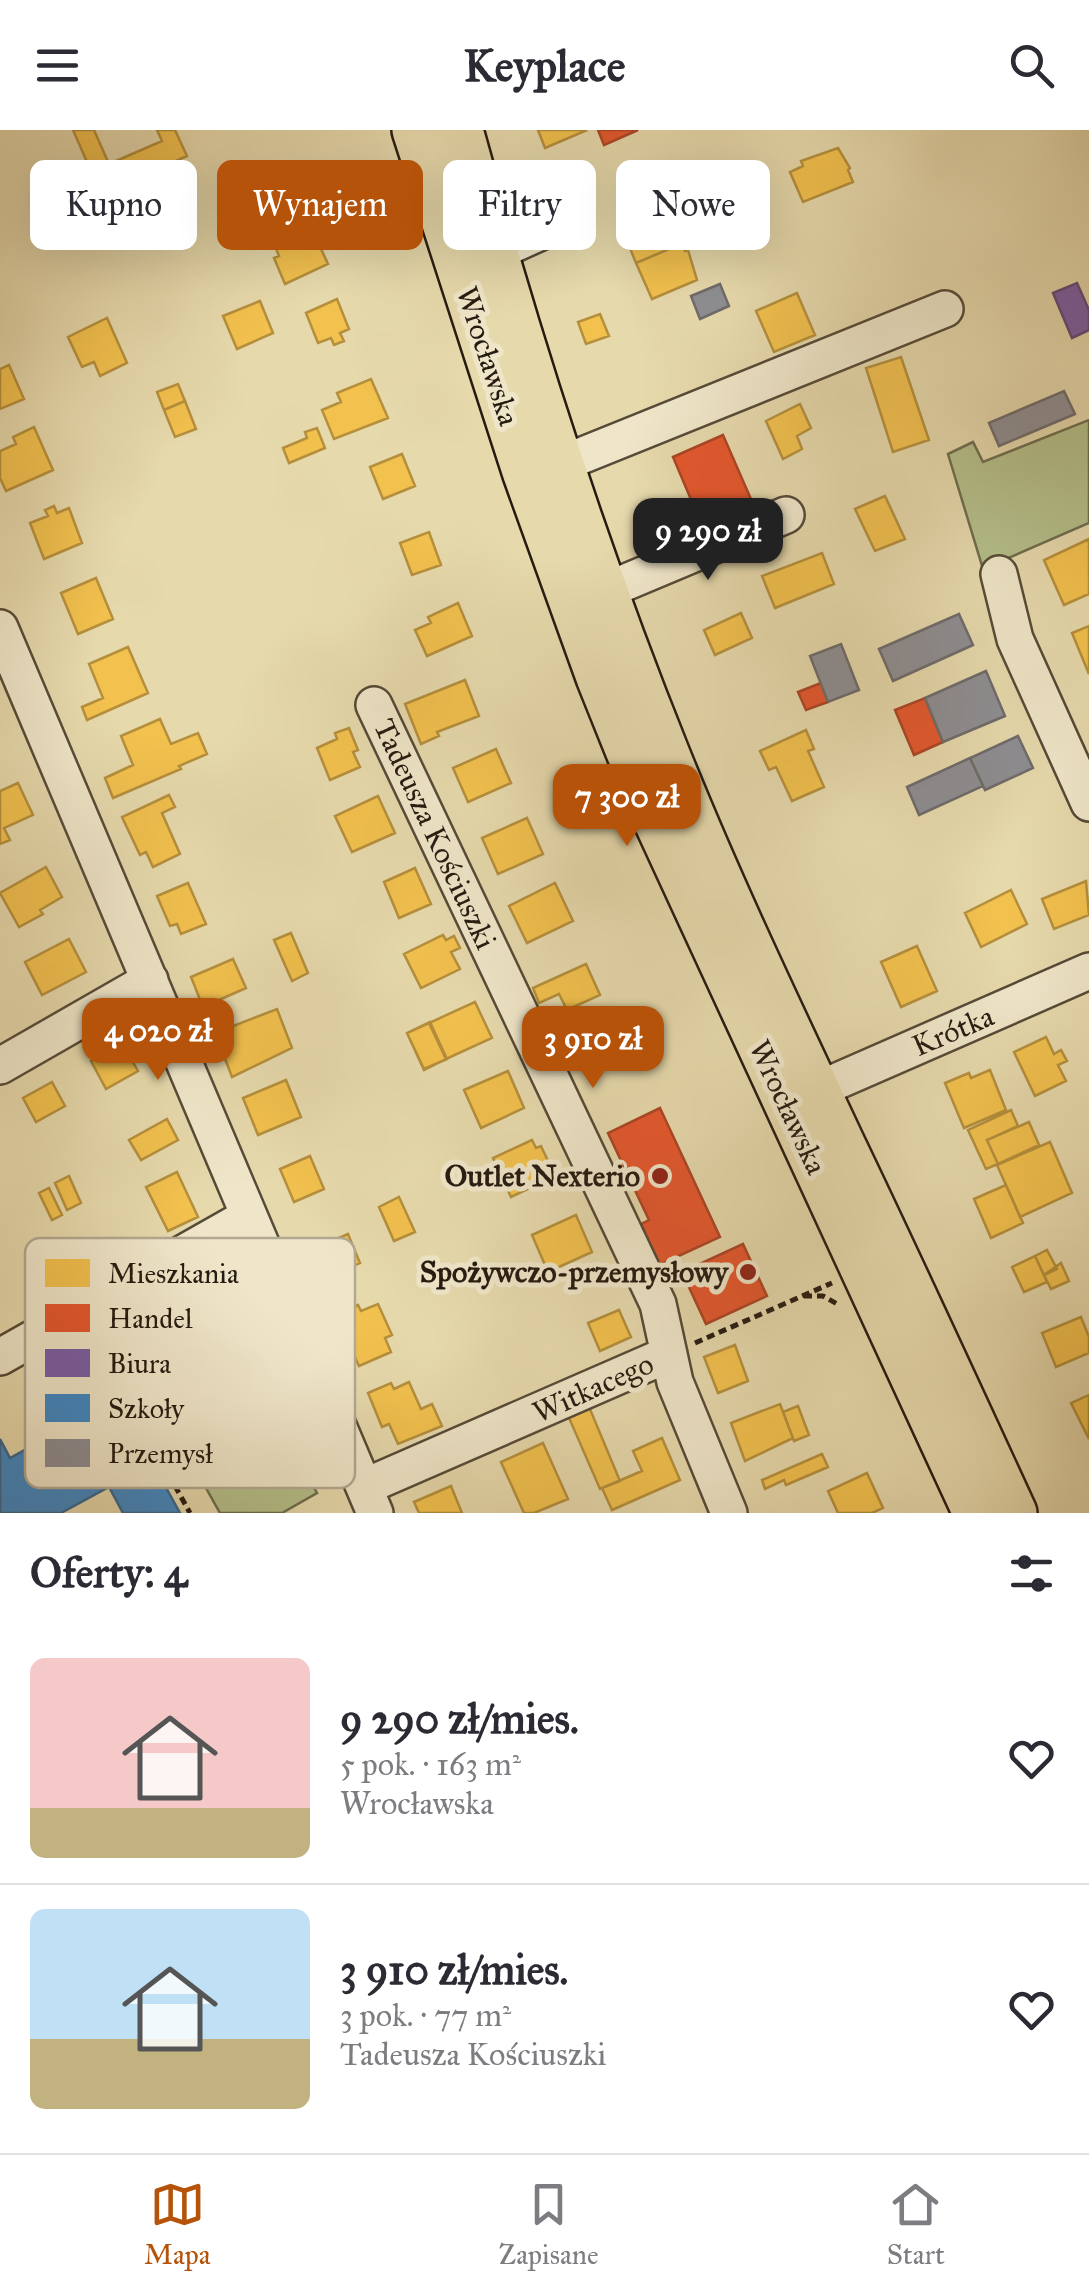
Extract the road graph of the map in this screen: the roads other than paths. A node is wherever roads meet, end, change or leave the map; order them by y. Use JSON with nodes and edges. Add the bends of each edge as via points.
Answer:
{"nodes":[{"id":1,"x":415,"y":130,"type":"edge"},
{"id":2,"x":460,"y":130,"type":"edge"},
{"id":3,"x":501,"y":250,"type":"edge"},
{"id":4,"x":494,"y":253,"type":"junction"},
{"id":5,"x":945,"y":308,"type":"dead end"},
{"id":6,"x":562,"y":464,"type":"junction"},
{"id":7,"x":786,"y":515,"type":"dead end"},
{"id":8,"x":998,"y":574,"type":"dead end"},
{"id":9,"x":605,"y":590,"type":"junction"},
{"id":10,"x":0,"y":628,"type":"edge"},
{"id":11,"x":374,"y":705,"type":"dead end"},
{"id":12,"x":1089,"y":802,"type":"edge"},
{"id":13,"x":1089,"y":971,"type":"edge"},
{"id":14,"x":150,"y":980,"type":"junction"},
{"id":15,"x":0,"y":1066,"type":"edge"},
{"id":16,"x":817,"y":1090,"type":"junction"},
{"id":17,"x":250,"y":1216,"type":"junction"},
{"id":18,"x":212,"y":1238,"type":"edge"},
{"id":19,"x":259,"y":1238,"type":"edge"},
{"id":20,"x":25,"y":1343,"type":"edge"},
{"id":21,"x":669,"y":1354,"type":"junction"},
{"id":22,"x":0,"y":1357,"type":"edge"},
{"id":23,"x":355,"y":1464,"type":"edge"},
{"id":24,"x":370,"y":1500,"type":"edge"},
{"id":25,"x":729,"y":1513,"type":"edge"},
{"id":26,"x":976,"y":1513,"type":"edge"},
{"id":27,"x":1014,"y":1513,"type":"edge"}],
"edges":[{"from":1,"to":26,"type":"main road","name":"Wrocławska","via":[[526,474],[658,824]]},
{"from":2,"to":4,"type":"main road","name":"Wrocławska"},
{"from":3,"to":4,"type":"street"},
{"from":4,"to":6,"type":"main road","name":"Wrocławska"},
{"from":5,"to":6,"type":"street"},
{"from":6,"to":9,"type":"main road","name":"Wrocławska"},
{"from":7,"to":9,"type":"street"},
{"from":8,"to":12,"type":"street","via":[[1015,640]]},
{"from":9,"to":16,"type":"main road","name":"Wrocławska","via":[[696,824]]},
{"from":10,"to":14,"type":"street"},
{"from":11,"to":21,"type":"street","name":"Tadeusza Kościuszki","via":[[658,1304]]},
{"from":13,"to":16,"type":"street","name":"Krótka"},
{"from":14,"to":15,"type":"street"},
{"from":14,"to":17,"type":"street"},
{"from":16,"to":27,"type":"main road","name":"Wrocławska"},
{"from":17,"to":18,"type":"street"},
{"from":17,"to":19,"type":"street"},
{"from":20,"to":22,"type":"street"},
{"from":21,"to":24,"type":"street","name":"Witkacego"},
{"from":21,"to":25,"type":"street","name":"Tadeusza Kościuszki"},
{"from":23,"to":24,"type":"street"}]}
